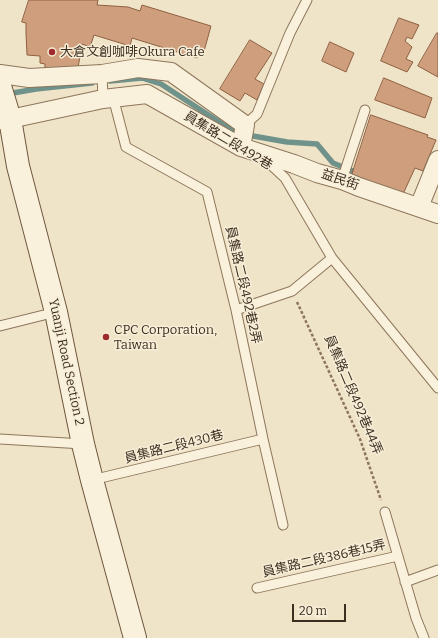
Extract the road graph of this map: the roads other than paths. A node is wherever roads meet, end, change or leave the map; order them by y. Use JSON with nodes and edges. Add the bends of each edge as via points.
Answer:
{"nodes":[{"id":1,"x":307,"y":0,"type":"edge"},
{"id":2,"x":0,"y":74,"type":"edge"},
{"id":3,"x":102,"y":74,"type":"junction"},
{"id":4,"x":0,"y":86,"type":"edge"},
{"id":5,"x":108,"y":98,"type":"junction"},
{"id":6,"x":365,"y":110,"type":"dead end"},
{"id":7,"x":5,"y":120,"type":"edge"},
{"id":8,"x":245,"y":125,"type":"junction"},
{"id":9,"x":241,"y":147,"type":"junction"},
{"id":10,"x":438,"y":160,"type":"edge"},
{"id":11,"x":342,"y":180,"type":"junction"},
{"id":12,"x":419,"y":207,"type":"junction"},
{"id":13,"x":438,"y":214,"type":"edge"},
{"id":14,"x":332,"y":258,"type":"junction"},
{"id":15,"x":236,"y":310,"type":"junction"},
{"id":16,"x":56,"y":312,"type":"junction"},
{"id":17,"x":0,"y":326,"type":"edge"},
{"id":18,"x":438,"y":388,"type":"edge"},
{"id":19,"x":0,"y":439,"type":"edge"},
{"id":20,"x":263,"y":439,"type":"junction"},
{"id":21,"x":83,"y":444,"type":"junction"},
{"id":22,"x":92,"y":480,"type":"junction"},
{"id":23,"x":385,"y":512,"type":"road end"},
{"id":24,"x":283,"y":525,"type":"dead end"},
{"id":25,"x":398,"y":556,"type":"junction"},
{"id":26,"x":438,"y":570,"type":"edge"},
{"id":27,"x":405,"y":582,"type":"junction"},
{"id":28,"x":257,"y":588,"type":"dead end"},
{"id":29,"x":135,"y":638,"type":"edge"},
{"id":30,"x":424,"y":638,"type":"edge"}],
"edges":[{"from":1,"to":8,"type":"lane","via":[[290,33],[257,114]]},
{"from":2,"to":3,"type":"street","name":"員集路二段492巷","via":[[29,78]]},
{"from":3,"to":5,"type":"lane","name":"員集路二段492巷2弄"},
{"from":3,"to":8,"type":"street","name":"員集路二段492巷","via":[[138,68],[171,72]]},
{"from":4,"to":7,"type":"main road","name":"Yuanji Road Section 2"},
{"from":5,"to":7,"type":"street","name":"員集路二段492巷"},
{"from":5,"to":9,"type":"street","name":"員集路二段492巷","via":[[147,94]]},
{"from":5,"to":15,"type":"lane","name":"員集路二段492巷2弄","via":[[126,146],[207,192]]},
{"from":6,"to":11,"type":"lane"},
{"from":7,"to":16,"type":"main road","name":"Yuanji Road Section 2"},
{"from":8,"to":9,"type":"street"},
{"from":9,"to":11,"type":"street","name":"益民街"},
{"from":9,"to":14,"type":"lane","name":"員集路二段492巷","via":[[270,164],[286,178]]},
{"from":10,"to":12,"type":"street"},
{"from":11,"to":12,"type":"street","name":"益民街"},
{"from":12,"to":13,"type":"street","name":"益民街"},
{"from":14,"to":15,"type":"lane","via":[[292,291]]},
{"from":14,"to":18,"type":"lane","name":"員集路二段492巷"},
{"from":15,"to":20,"type":"lane","name":"員集路二段492巷2弄"},
{"from":16,"to":17,"type":"lane"},
{"from":16,"to":21,"type":"main road","name":"Yuanji Road Section 2"},
{"from":19,"to":21,"type":"lane"},
{"from":20,"to":22,"type":"lane","name":"員集路二段430巷"},
{"from":20,"to":24,"type":"lane","name":"員集路二段492巷2弄"},
{"from":21,"to":22,"type":"main road","name":"Yuanji Road Section 2"},
{"from":22,"to":29,"type":"main road","name":"Yuanji Road Section 2"},
{"from":23,"to":25,"type":"lane","name":"員集路二段386巷15弄"},
{"from":25,"to":27,"type":"lane","name":"員集路二段386巷15弄"},
{"from":25,"to":28,"type":"lane","name":"員集路二段386巷15弄"},
{"from":26,"to":27,"type":"lane"},
{"from":27,"to":30,"type":"lane","name":"員集路二段386巷15弄"}]}
